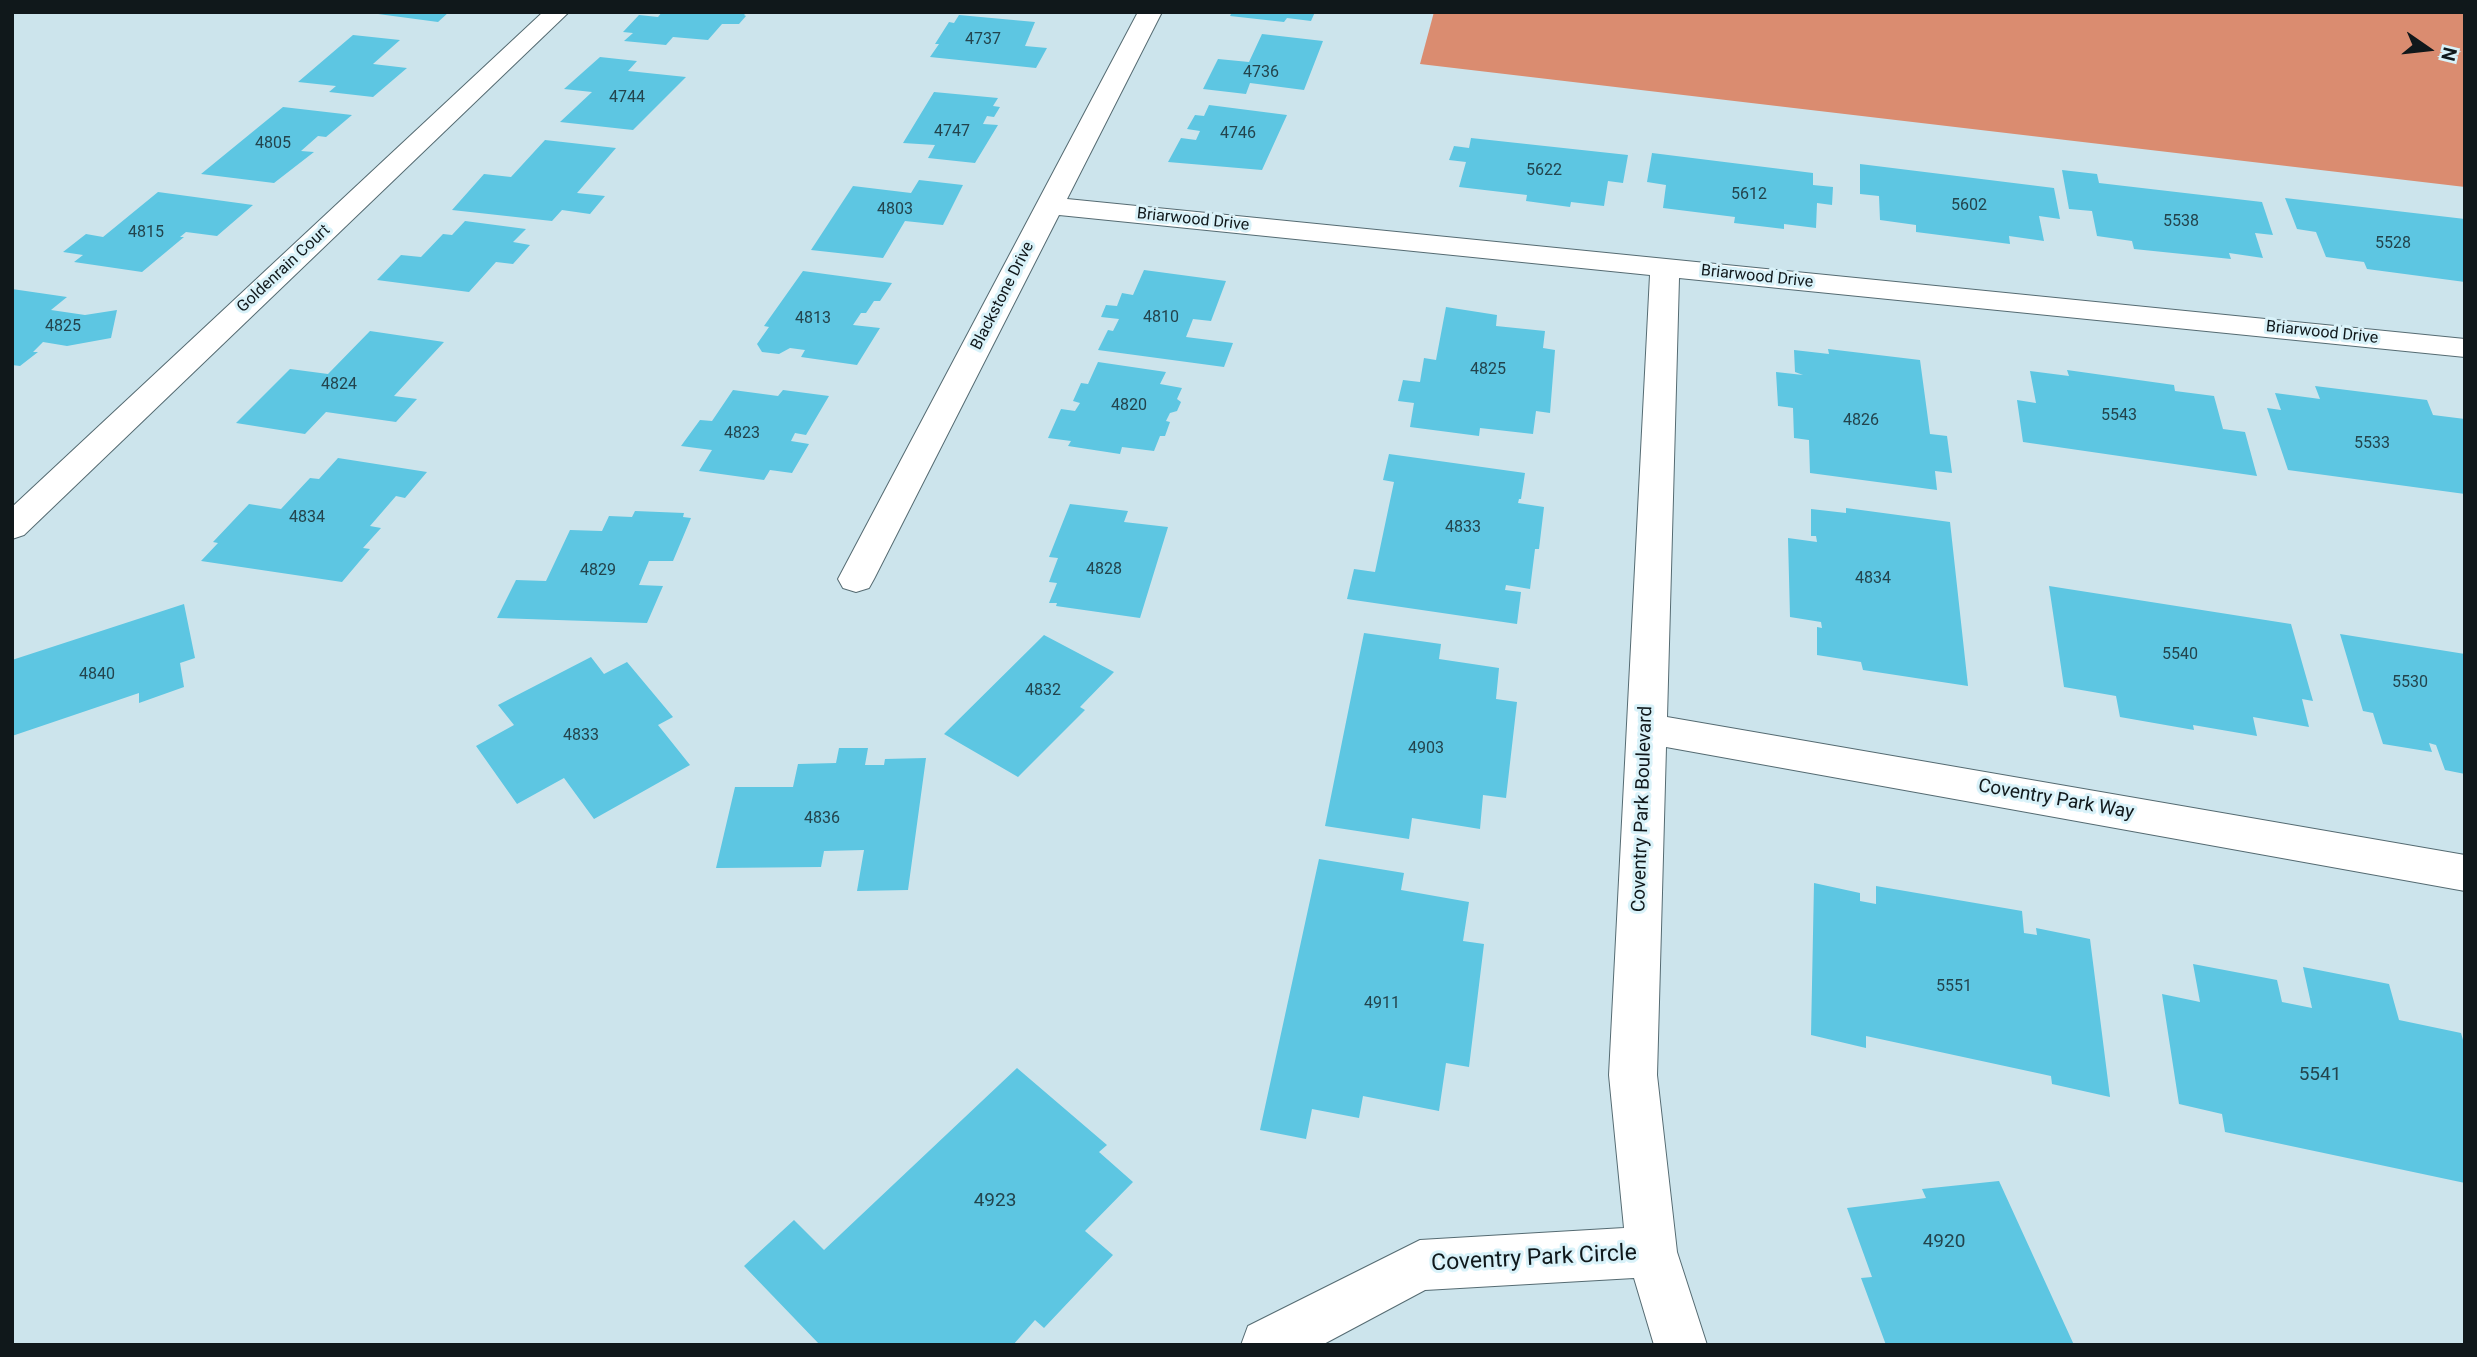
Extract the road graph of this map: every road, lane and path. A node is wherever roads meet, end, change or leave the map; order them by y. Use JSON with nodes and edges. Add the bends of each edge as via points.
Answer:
{"nodes":[{"id":1,"x":557,"y":12,"type":"edge"},
{"id":2,"x":1150,"y":12,"type":"edge"},
{"id":3,"x":1050,"y":206,"type":"junction"},
{"id":4,"x":1665,"y":267,"type":"junction"},
{"id":5,"x":2465,"y":348,"type":"edge"},
{"id":6,"x":12,"y":527,"type":"edge"},
{"id":7,"x":856,"y":579,"type":"dead end"},
{"id":8,"x":1647,"y":728,"type":"junction"},
{"id":9,"x":2465,"y":873,"type":"edge"},
{"id":10,"x":1652,"y":1252,"type":"junction"},
{"id":11,"x":1267,"y":1345,"type":"edge"},
{"id":12,"x":1681,"y":1345,"type":"edge"}],
"edges":[{"from":1,"to":6,"type":"street","name":"Goldenrain Court"},
{"from":2,"to":3,"type":"street","name":"Blackstone Drive"},
{"from":3,"to":4,"type":"street","name":"Briarwood Drive"},
{"from":3,"to":7,"type":"street","name":"Blackstone Drive"},
{"from":4,"to":5,"type":"street","name":"Briarwood Drive"},
{"from":4,"to":8,"type":"street","name":"Coventry Park Boulevard"},
{"from":8,"to":9,"type":"street","name":"Coventry Park Way"},
{"from":8,"to":10,"type":"street","name":"Coventry Park Boulevard","via":[[1633,1075]]},
{"from":10,"to":11,"type":"street","name":"Coventry Park Circle","via":[[1420,1265]]},
{"from":10,"to":12,"type":"street","name":"Coventry Park Boulevard"}]}
